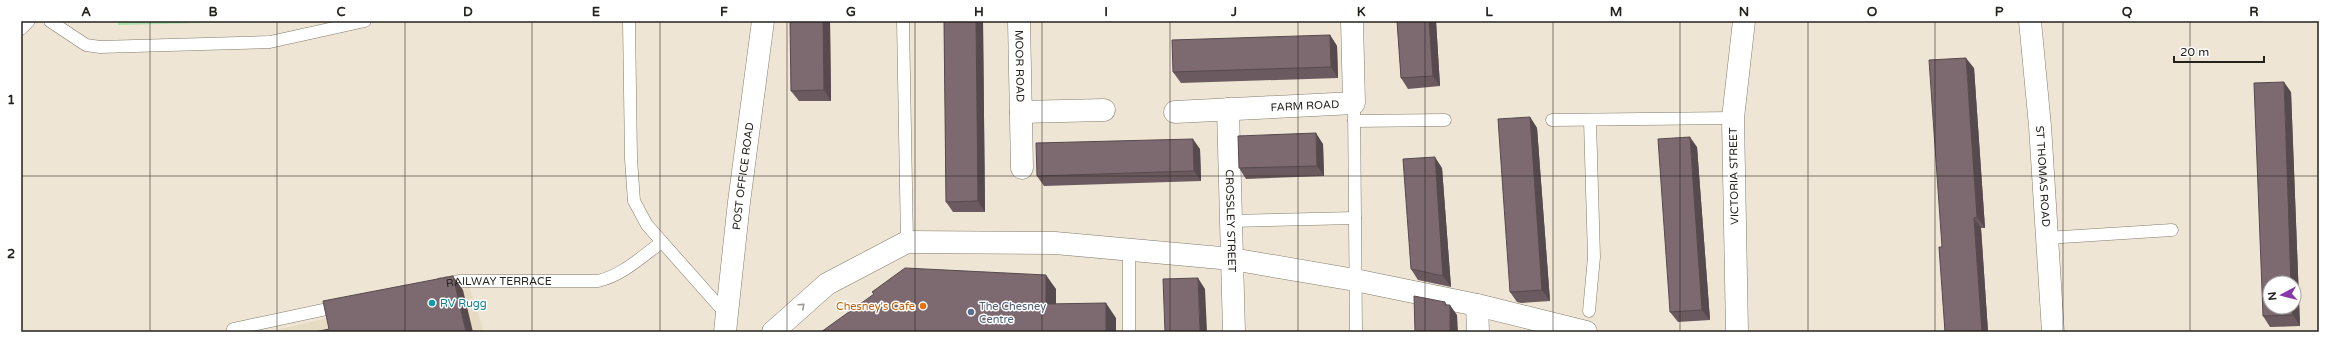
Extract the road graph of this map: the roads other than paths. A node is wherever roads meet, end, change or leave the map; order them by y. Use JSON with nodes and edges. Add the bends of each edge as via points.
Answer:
{"nodes":[{"id":1,"x":29,"y":21,"type":"edge"},
{"id":2,"x":50,"y":21,"type":"edge"},
{"id":3,"x":365,"y":21,"type":"edge"},
{"id":4,"x":629,"y":21,"type":"edge"},
{"id":5,"x":763,"y":21,"type":"edge"},
{"id":6,"x":903,"y":21,"type":"edge"},
{"id":7,"x":1019,"y":21,"type":"edge"},
{"id":8,"x":1352,"y":21,"type":"edge"},
{"id":9,"x":1744,"y":21,"type":"edge"},
{"id":10,"x":2030,"y":21,"type":"edge"},
{"id":11,"x":21,"y":29,"type":"edge"},
{"id":12,"x":1228,"y":109,"type":"junction"},
{"id":13,"x":1104,"y":110,"type":"dead end"},
{"id":14,"x":1021,"y":112,"type":"junction"},
{"id":15,"x":1175,"y":112,"type":"dead end"},
{"id":16,"x":1354,"y":112,"type":"junction"},
{"id":17,"x":1733,"y":118,"type":"junction"},
{"id":18,"x":1445,"y":120,"type":"dead end"},
{"id":19,"x":1552,"y":120,"type":"dead end"},
{"id":20,"x":1590,"y":121,"type":"junction"},
{"id":21,"x":1022,"y":168,"type":"dead end"},
{"id":22,"x":1355,"y":218,"type":"junction"},
{"id":23,"x":1231,"y":221,"type":"junction"},
{"id":24,"x":2172,"y":230,"type":"dead end"},
{"id":25,"x":2046,"y":238,"type":"junction"},
{"id":26,"x":662,"y":242,"type":"junction"},
{"id":27,"x":907,"y":242,"type":"junction"},
{"id":28,"x":1129,"y":250,"type":"junction"},
{"id":29,"x":1232,"y":259,"type":"junction"},
{"id":30,"x":1355,"y":280,"type":"junction"},
{"id":31,"x":428,"y":287,"type":"edge"},
{"id":32,"x":350,"y":304,"type":"edge"},
{"id":33,"x":1477,"y":305,"type":"junction"},
{"id":34,"x":1588,"y":322,"type":"edge"},
{"id":35,"x":726,"y":323,"type":"edge"},
{"id":36,"x":233,"y":329,"type":"dead end"},
{"id":37,"x":773,"y":332,"type":"edge"},
{"id":38,"x":1129,"y":332,"type":"edge"},
{"id":39,"x":1234,"y":332,"type":"edge"},
{"id":40,"x":1356,"y":332,"type":"edge"},
{"id":41,"x":1478,"y":332,"type":"edge"},
{"id":42,"x":1737,"y":332,"type":"edge"},
{"id":43,"x":2053,"y":332,"type":"edge"}],
"edges":[{"from":1,"to":11,"type":"lane"},
{"from":2,"to":3,"type":"lane","via":[[86,45],[100,47],[270,42]]},
{"from":4,"to":26,"type":"lane","via":[[634,201],[646,225]]},
{"from":5,"to":35,"type":"street","name":"POST OFFICE ROAD"},
{"from":6,"to":27,"type":"lane"},
{"from":7,"to":14,"type":"street","name":"MOOR ROAD"},
{"from":8,"to":16,"type":"street","name":"FARM ROAD"},
{"from":9,"to":17,"type":"street","name":"VICTORIA STREET"},
{"from":10,"to":25,"type":"street","name":"ST THOMAS ROAD","via":[[2040,126]]},
{"from":12,"to":15,"type":"street","name":"FARM ROAD"},
{"from":12,"to":16,"type":"street","name":"FARM ROAD"},
{"from":12,"to":23,"type":"street","name":"CROSSLEY STREET"},
{"from":13,"to":14,"type":"street","name":"MOOR ROAD"},
{"from":14,"to":21,"type":"street","name":"MOOR ROAD"},
{"from":16,"to":18,"type":"lane"},
{"from":16,"to":22,"type":"lane"},
{"from":17,"to":20,"type":"lane"},
{"from":17,"to":42,"type":"street","name":"VICTORIA STREET"},
{"from":19,"to":20,"type":"lane"},
{"from":20,"to":34,"type":"lane","via":[[1594,257]]},
{"from":22,"to":23,"type":"lane"},
{"from":22,"to":30,"type":"lane"},
{"from":23,"to":29,"type":"street","name":"CROSSLEY STREET"},
{"from":24,"to":25,"type":"lane"},
{"from":25,"to":43,"type":"street","name":"ST THOMAS ROAD"},
{"from":26,"to":31,"type":"lane","name":"RAILWAY TERRACE","via":[[625,270],[598,281],[460,280]]},
{"from":26,"to":35,"type":"lane"},
{"from":27,"to":28,"type":"street","via":[[1055,243]]},
{"from":37,"to":27,"type":"street","one_way":true,"via":[[827,284]]},
{"from":28,"to":29,"type":"street"},
{"from":28,"to":38,"type":"lane"},
{"from":29,"to":30,"type":"street"},
{"from":29,"to":39,"type":"street","name":"CROSSLEY STREET"},
{"from":30,"to":33,"type":"street"},
{"from":30,"to":40,"type":"lane"},
{"from":32,"to":36,"type":"lane"},
{"from":33,"to":34,"type":"street"},
{"from":33,"to":41,"type":"street"}]}
